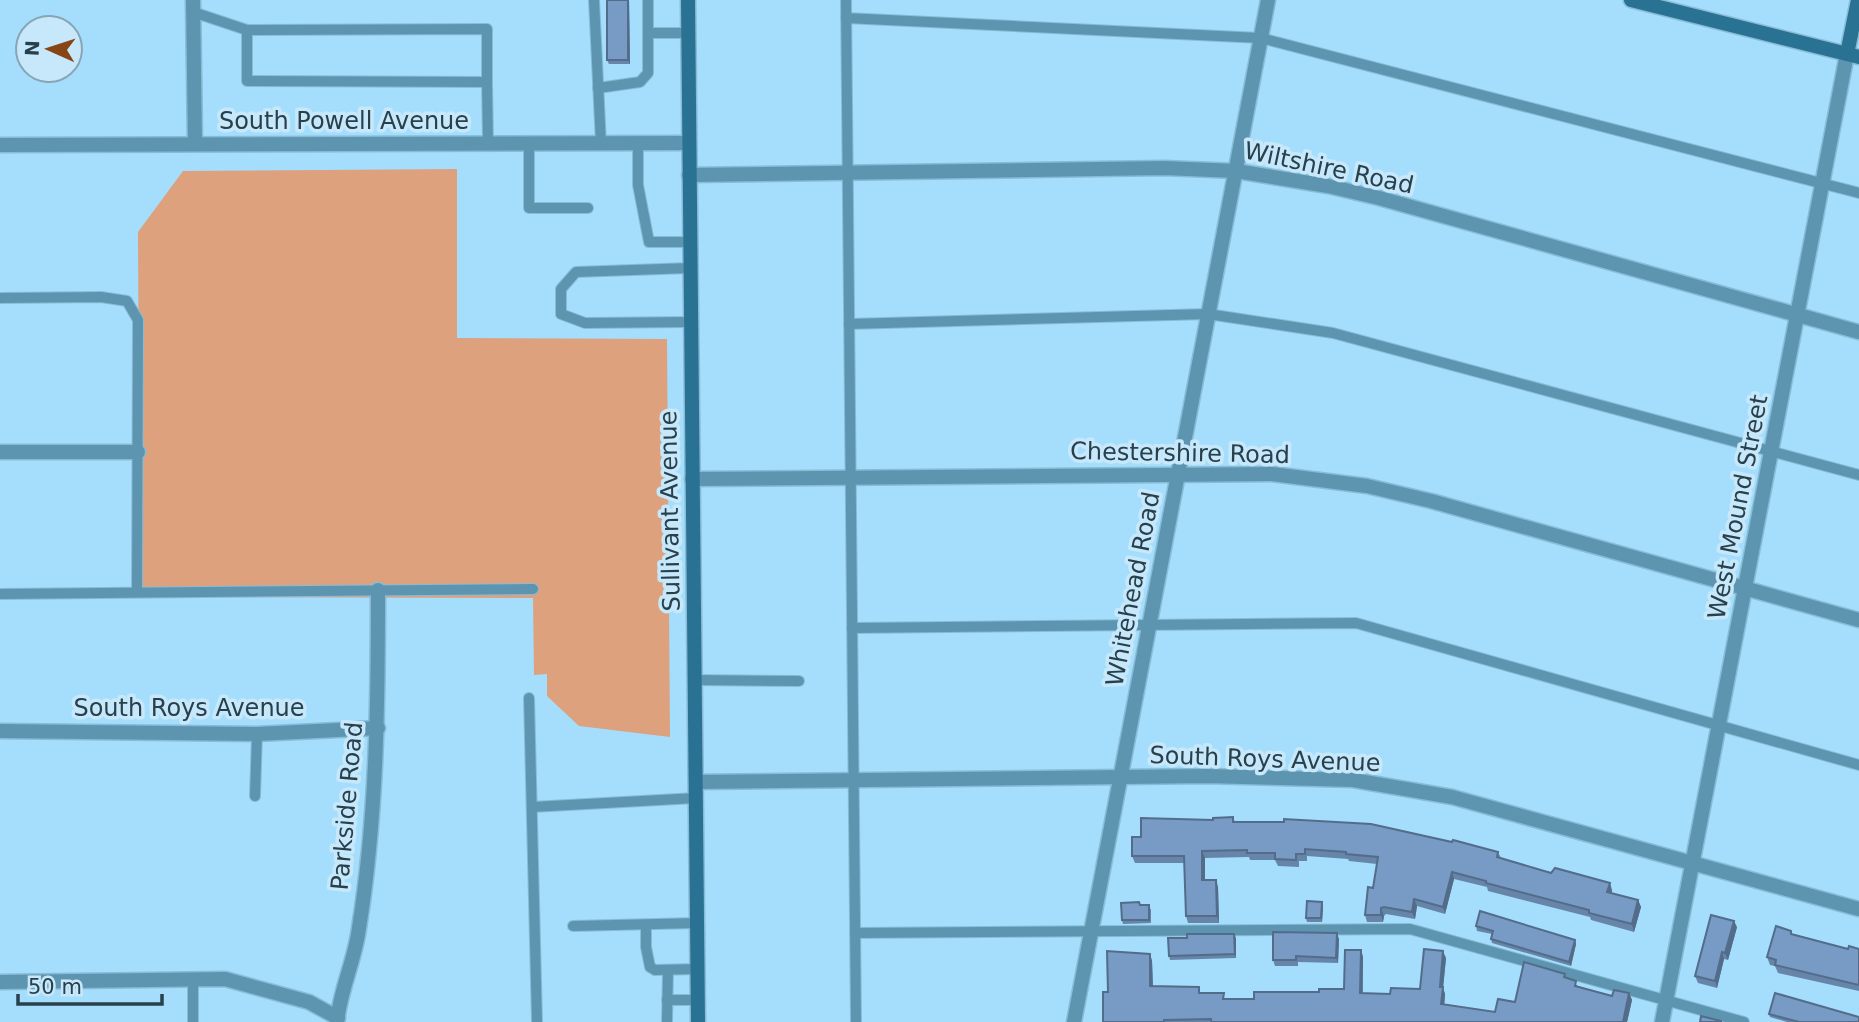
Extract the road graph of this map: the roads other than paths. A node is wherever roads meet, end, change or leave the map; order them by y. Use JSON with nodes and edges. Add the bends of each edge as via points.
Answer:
{"nodes":[{"id":1,"x":594,"y":0,"type":"edge"},
{"id":2,"x":648,"y":0,"type":"edge"},
{"id":3,"x":688,"y":0,"type":"edge"},
{"id":4,"x":846,"y":0,"type":"edge"},
{"id":5,"x":1268,"y":0,"type":"edge"},
{"id":6,"x":1631,"y":0,"type":"edge"},
{"id":7,"x":1858,"y":0,"type":"edge"},
{"id":8,"x":193,"y":6,"type":"edge"},
{"id":9,"x":846,"y":18,"type":"junction"},
{"id":10,"x":247,"y":30,"type":"junction"},
{"id":11,"x":649,"y":33,"type":"junction"},
{"id":12,"x":688,"y":33,"type":"junction"},
{"id":13,"x":1261,"y":38,"type":"junction"},
{"id":14,"x":1853,"y":56,"type":"edge"},
{"id":15,"x":487,"y":82,"type":"junction"},
{"id":16,"x":598,"y":88,"type":"junction"},
{"id":17,"x":195,"y":143,"type":"junction"},
{"id":18,"x":688,"y":143,"type":"junction"},
{"id":19,"x":488,"y":144,"type":"junction"},
{"id":20,"x":529,"y":144,"type":"junction"},
{"id":21,"x":601,"y":144,"type":"junction"},
{"id":22,"x":638,"y":144,"type":"junction"},
{"id":23,"x":0,"y":145,"type":"edge"},
{"id":24,"x":1236,"y":171,"type":"junction"},
{"id":25,"x":848,"y":172,"type":"junction"},
{"id":26,"x":689,"y":175,"type":"junction"},
{"id":27,"x":1823,"y":183,"type":"junction"},
{"id":28,"x":1859,"y":193,"type":"edge"},
{"id":29,"x":588,"y":208,"type":"dead end"},
{"id":30,"x":690,"y":242,"type":"junction"},
{"id":31,"x":690,"y":268,"type":"junction"},
{"id":32,"x":0,"y":298,"type":"edge"},
{"id":33,"x":1208,"y":314,"type":"junction"},
{"id":34,"x":1797,"y":316,"type":"junction"},
{"id":35,"x":690,"y":322,"type":"junction"},
{"id":36,"x":849,"y":324,"type":"junction"},
{"id":37,"x":1859,"y":332,"type":"edge"},
{"id":38,"x":1772,"y":450,"type":"junction"},
{"id":39,"x":0,"y":452,"type":"edge"},
{"id":40,"x":138,"y":452,"type":"junction"},
{"id":41,"x":1178,"y":474,"type":"junction"},
{"id":42,"x":1859,"y":475,"type":"edge"},
{"id":43,"x":850,"y":477,"type":"junction"},
{"id":44,"x":692,"y":479,"type":"junction"},
{"id":45,"x":1746,"y":588,"type":"junction"},
{"id":46,"x":533,"y":589,"type":"dead end"},
{"id":47,"x":378,"y":590,"type":"junction"},
{"id":48,"x":137,"y":593,"type":"junction"},
{"id":49,"x":0,"y":594,"type":"edge"},
{"id":50,"x":1859,"y":620,"type":"edge"},
{"id":51,"x":1148,"y":627,"type":"junction"},
{"id":52,"x":852,"y":628,"type":"junction"},
{"id":53,"x":694,"y":680,"type":"junction"},
{"id":54,"x":799,"y":681,"type":"dead end"},
{"id":55,"x":530,"y":698,"type":"dead end"},
{"id":56,"x":1719,"y":726,"type":"junction"},
{"id":57,"x":378,"y":728,"type":"junction"},
{"id":58,"x":0,"y":731,"type":"edge"},
{"id":59,"x":257,"y":734,"type":"junction"},
{"id":60,"x":1859,"y":765,"type":"edge"},
{"id":61,"x":1119,"y":778,"type":"junction"},
{"id":62,"x":853,"y":781,"type":"junction"},
{"id":63,"x":696,"y":782,"type":"junction"},
{"id":64,"x":255,"y":796,"type":"dead end"},
{"id":65,"x":696,"y":799,"type":"junction"},
{"id":66,"x":532,"y":807,"type":"junction"},
{"id":67,"x":1693,"y":862,"type":"junction"},
{"id":68,"x":1859,"y":909,"type":"edge"},
{"id":69,"x":697,"y":923,"type":"junction"},
{"id":70,"x":646,"y":925,"type":"junction"},
{"id":71,"x":573,"y":926,"type":"dead end"},
{"id":72,"x":855,"y":933,"type":"junction"},
{"id":73,"x":1089,"y":933,"type":"junction"},
{"id":74,"x":697,"y":969,"type":"junction"},
{"id":75,"x":668,"y":970,"type":"junction"},
{"id":76,"x":193,"y":979,"type":"junction"},
{"id":77,"x":0,"y":982,"type":"edge"},
{"id":78,"x":667,"y":1000,"type":"junction"},
{"id":79,"x":698,"y":1000,"type":"junction"},
{"id":80,"x":1666,"y":1001,"type":"junction"},
{"id":81,"x":337,"y":1020,"type":"edge"},
{"id":82,"x":193,"y":1022,"type":"edge"},
{"id":83,"x":537,"y":1022,"type":"edge"},
{"id":84,"x":667,"y":1022,"type":"edge"},
{"id":85,"x":698,"y":1022,"type":"edge"},
{"id":86,"x":856,"y":1022,"type":"edge"},
{"id":87,"x":1074,"y":1022,"type":"edge"},
{"id":88,"x":1662,"y":1022,"type":"edge"},
{"id":89,"x":1744,"y":1022,"type":"edge"}],
"edges":[{"from":1,"to":16,"type":"lane"},
{"from":2,"to":11,"type":"lane"},
{"from":3,"to":12,"type":"main road","name":"Sullivant Avenue"},
{"from":4,"to":9,"type":"lane"},
{"from":5,"to":13,"type":"street","name":"Whitehead Road"},
{"from":6,"to":14,"type":"main road"},
{"from":7,"to":14,"type":"main road","name":"West Mound Street"},
{"from":8,"to":10,"type":"lane"},
{"from":8,"to":17,"type":"street"},
{"from":9,"to":13,"type":"lane"},
{"from":9,"to":25,"type":"lane"},
{"from":10,"to":15,"type":"lane","via":[[247,81]]},
{"from":10,"to":15,"type":"lane","via":[[487,29]]},
{"from":11,"to":12,"type":"lane"},
{"from":11,"to":16,"type":"lane","via":[[648,73],[640,82]]},
{"from":12,"to":18,"type":"main road","name":"Sullivant Avenue"},
{"from":13,"to":24,"type":"street","name":"Whitehead Road"},
{"from":13,"to":27,"type":"lane"},
{"from":14,"to":27,"type":"street","name":"West Mound Street"},
{"from":15,"to":19,"type":"lane"},
{"from":16,"to":21,"type":"lane"},
{"from":17,"to":19,"type":"street","name":"South Powell Avenue"},
{"from":17,"to":23,"type":"street","name":"South Powell Avenue"},
{"from":18,"to":22,"type":"street","name":"South Powell Avenue"},
{"from":18,"to":26,"type":"main road","name":"Sullivant Avenue"},
{"from":19,"to":20,"type":"street","name":"South Powell Avenue"},
{"from":20,"to":21,"type":"street","name":"South Powell Avenue"},
{"from":20,"to":29,"type":"lane","via":[[529,208]]},
{"from":21,"to":22,"type":"street","name":"South Powell Avenue"},
{"from":22,"to":30,"type":"lane","via":[[638,185],[649,242]]},
{"from":24,"to":25,"type":"street","name":"Wiltshire Road"},
{"from":24,"to":33,"type":"street","name":"Whitehead Road"},
{"from":24,"to":34,"type":"street","name":"Wiltshire Road","via":[[1366,195]]},
{"from":25,"to":26,"type":"street","name":"Wiltshire Road"},
{"from":25,"to":36,"type":"lane"},
{"from":26,"to":30,"type":"main road","name":"Sullivant Avenue"},
{"from":27,"to":28,"type":"lane"},
{"from":27,"to":34,"type":"street","name":"West Mound Street"},
{"from":30,"to":31,"type":"main road","name":"Sullivant Avenue"},
{"from":31,"to":35,"type":"main road","name":"Sullivant Avenue"},
{"from":31,"to":35,"type":"lane","via":[[576,272],[561,289],[562,314],[585,323]]},
{"from":32,"to":40,"type":"lane","via":[[127,301],[138,320]]},
{"from":33,"to":36,"type":"lane"},
{"from":33,"to":38,"type":"lane","via":[[1333,334]]},
{"from":33,"to":41,"type":"street","name":"Whitehead Road"},
{"from":34,"to":37,"type":"street","name":"Wiltshire Road"},
{"from":34,"to":38,"type":"street","name":"West Mound Street"},
{"from":35,"to":44,"type":"main road","name":"Sullivant Avenue"},
{"from":36,"to":43,"type":"lane"},
{"from":38,"to":42,"type":"lane"},
{"from":38,"to":45,"type":"street","name":"West Mound Street"},
{"from":39,"to":40,"type":"street"},
{"from":40,"to":48,"type":"lane"},
{"from":41,"to":43,"type":"street","name":"Chestershire Road"},
{"from":41,"to":45,"type":"street","name":"Chestershire Road","via":[[1272,474],[1367,486]]},
{"from":41,"to":51,"type":"street","name":"Whitehead Road"},
{"from":43,"to":44,"type":"street","name":"Chestershire Road"},
{"from":43,"to":52,"type":"lane"},
{"from":44,"to":53,"type":"main road","name":"Sullivant Avenue"},
{"from":45,"to":50,"type":"street","name":"Chestershire Road"},
{"from":45,"to":56,"type":"street","name":"West Mound Street"},
{"from":46,"to":47,"type":"lane"},
{"from":47,"to":48,"type":"lane"},
{"from":47,"to":57,"type":"street","name":"Parkside Road"},
{"from":48,"to":49,"type":"lane"},
{"from":51,"to":52,"type":"lane"},
{"from":51,"to":56,"type":"lane","via":[[1356,624]]},
{"from":51,"to":61,"type":"street","name":"Whitehead Road"},
{"from":52,"to":62,"type":"lane"},
{"from":53,"to":54,"type":"lane"},
{"from":53,"to":63,"type":"main road","name":"Sullivant Avenue"},
{"from":55,"to":66,"type":"lane"},
{"from":56,"to":60,"type":"lane"},
{"from":56,"to":67,"type":"street","name":"West Mound Street"},
{"from":57,"to":59,"type":"street","name":"South Roys Avenue"},
{"from":57,"to":81,"type":"street","name":"Parkside Road","via":[[359,930]]},
{"from":58,"to":59,"type":"street","name":"South Roys Avenue"},
{"from":59,"to":64,"type":"lane"},
{"from":61,"to":62,"type":"street","name":"South Roys Avenue"},
{"from":61,"to":67,"type":"street","name":"South Roys Avenue","via":[[1353,780],[1403,787]]},
{"from":61,"to":73,"type":"street","name":"Whitehead Road"},
{"from":62,"to":63,"type":"street","name":"South Roys Avenue"},
{"from":62,"to":72,"type":"lane"},
{"from":63,"to":65,"type":"main road","name":"Sullivant Avenue"},
{"from":65,"to":66,"type":"lane"},
{"from":65,"to":69,"type":"main road","name":"Sullivant Avenue"},
{"from":66,"to":83,"type":"lane"},
{"from":67,"to":68,"type":"street","name":"South Roys Avenue"},
{"from":67,"to":80,"type":"street","name":"West Mound Street"},
{"from":69,"to":70,"type":"lane"},
{"from":69,"to":74,"type":"main road","name":"Sullivant Avenue"},
{"from":70,"to":71,"type":"lane"},
{"from":70,"to":75,"type":"lane","via":[[650,967]]},
{"from":72,"to":73,"type":"lane"},
{"from":72,"to":86,"type":"lane"},
{"from":73,"to":80,"type":"lane","via":[[1410,929]]},
{"from":73,"to":87,"type":"street","name":"Whitehead Road"},
{"from":74,"to":75,"type":"lane"},
{"from":74,"to":79,"type":"main road","name":"Sullivant Avenue"},
{"from":75,"to":78,"type":"lane"},
{"from":76,"to":77,"type":"street"},
{"from":76,"to":81,"type":"street","via":[[225,979],[309,1002]]},
{"from":76,"to":82,"type":"lane"},
{"from":78,"to":79,"type":"lane"},
{"from":78,"to":84,"type":"lane"},
{"from":79,"to":85,"type":"main road","name":"Sullivant Avenue"},
{"from":80,"to":88,"type":"street","name":"West Mound Street"},
{"from":80,"to":89,"type":"lane"}]}
